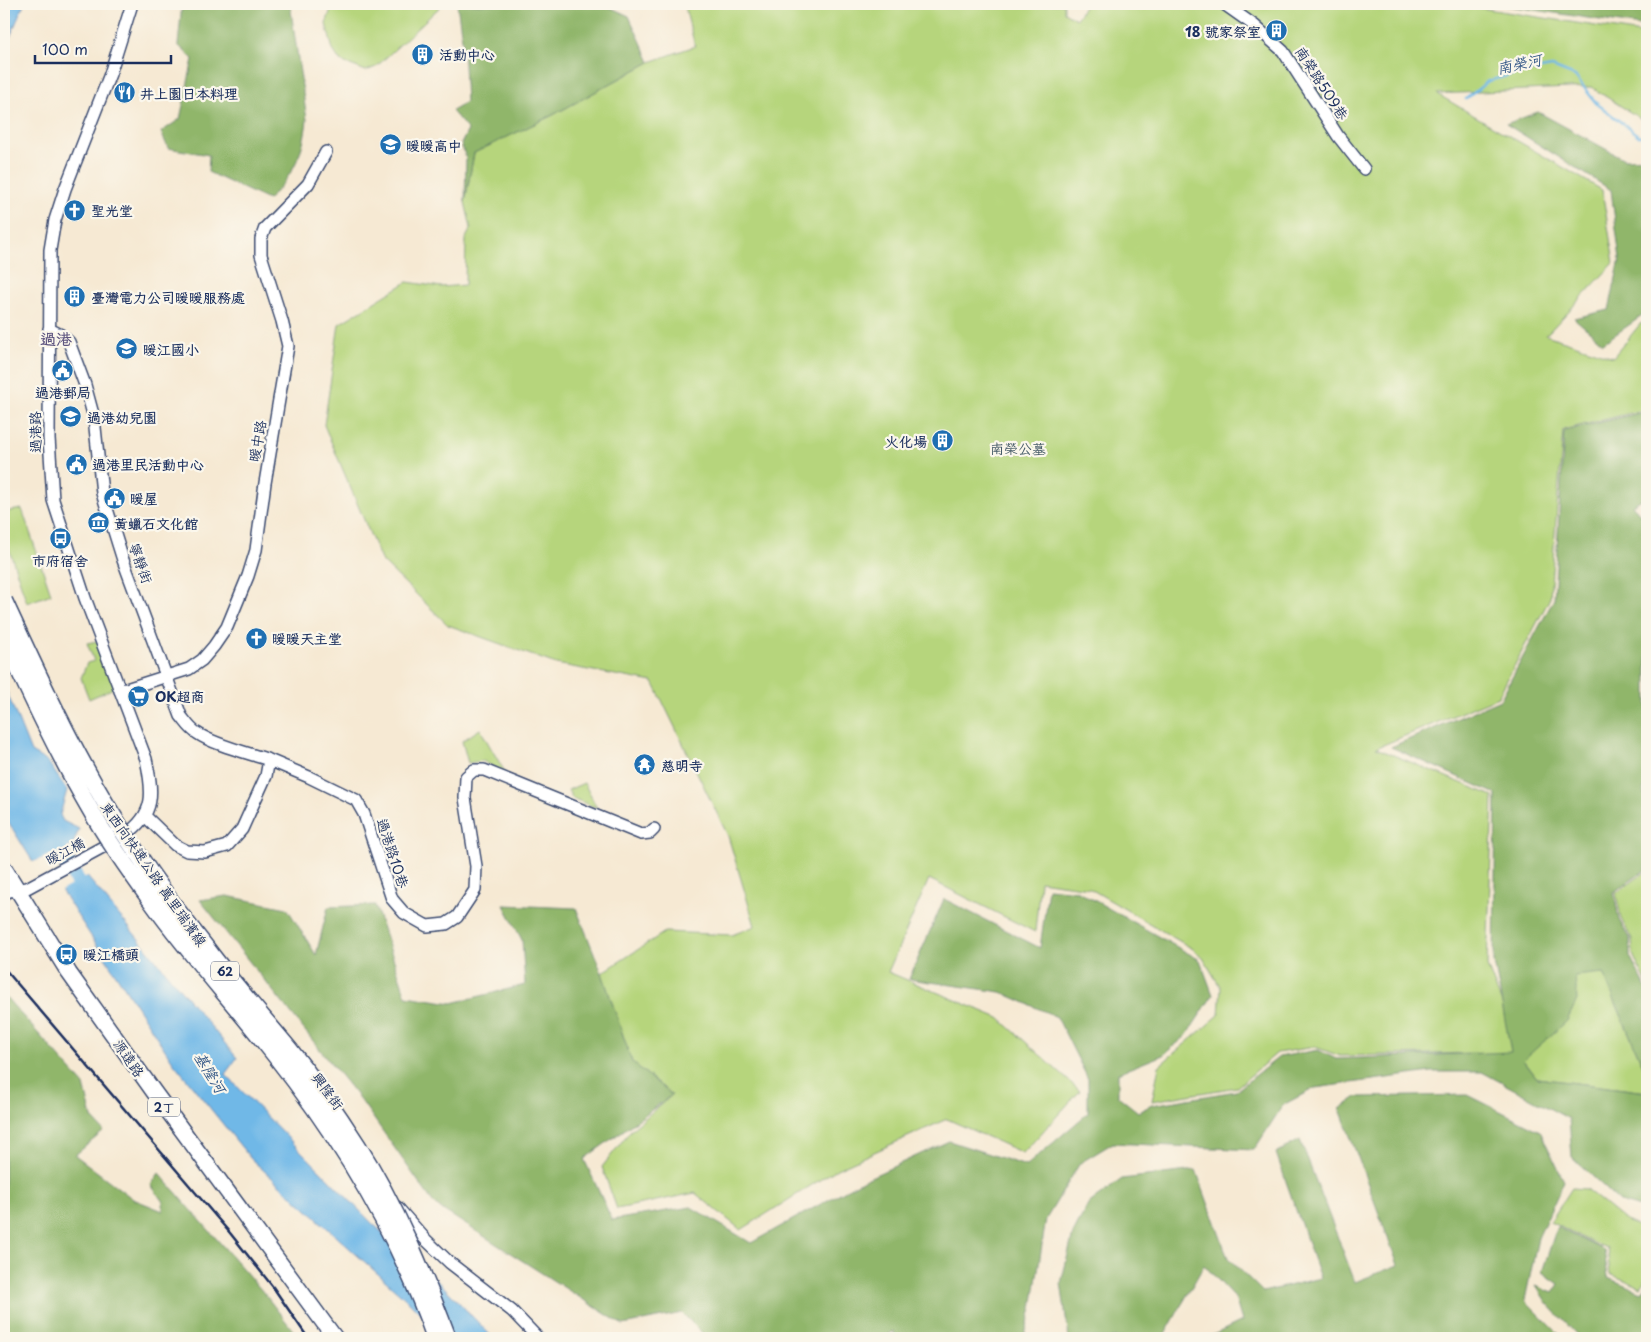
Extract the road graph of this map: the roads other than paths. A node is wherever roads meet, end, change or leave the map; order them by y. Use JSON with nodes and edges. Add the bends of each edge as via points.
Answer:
{"nodes":[{"id":1,"x":132,"y":4,"type":"edge"},
{"id":2,"x":1224,"y":4,"type":"edge"},
{"id":3,"x":326,"y":152,"type":"dead end"},
{"id":4,"x":1364,"y":168,"type":"dead end"},
{"id":5,"x":49,"y":328,"type":"junction"},
{"id":6,"x":4,"y":601,"type":"edge"},
{"id":7,"x":4,"y":638,"type":"edge"},
{"id":8,"x":167,"y":676,"type":"junction"},
{"id":9,"x":120,"y":691,"type":"junction"},
{"id":10,"x":269,"y":760,"type":"junction"},
{"id":11,"x":145,"y":816,"type":"junction"},
{"id":12,"x":654,"y":829,"type":"dead end"},
{"id":13,"x":116,"y":840,"type":"junction"},
{"id":14,"x":4,"y":868,"type":"edge"},
{"id":15,"x":12,"y":889,"type":"edge"},
{"id":16,"x":324,"y":1338,"type":"edge"},
{"id":17,"x":335,"y":1338,"type":"edge"},
{"id":18,"x":435,"y":1338,"type":"edge"},
{"id":19,"x":448,"y":1338,"type":"edge"},
{"id":20,"x":538,"y":1338,"type":"edge"}],
"edges":[{"from":1,"to":5,"type":"street","name":"過港路","via":[[110,74],[55,220],[50,250]]},
{"from":2,"to":4,"type":"street","name":"南榮路509巷","via":[[1283,51],[1338,136]]},
{"from":3,"to":8,"type":"street","name":"暖中路","via":[[308,184],[265,228],[261,239],[261,255],[288,346],[256,550],[227,627],[214,646],[189,669]]},
{"from":5,"to":8,"type":"street","name":"寧靜街","via":[[69,342],[85,385],[94,418],[104,501]]},
{"from":5,"to":9,"type":"street","name":"過港路","via":[[49,438],[53,500]]},
{"from":6,"to":19,"type":"highway","name":"東西向快速公路 萬里瑞濱線","number":"62","bridge":true,"via":[[53,705],[111,814],[207,950],[322,1092],[358,1146],[399,1220]]},
{"from":7,"to":18,"type":"highway","name":"東西向快速公路 萬里瑞濱線","number":"62","bridge":true,"via":[[64,762],[121,858],[192,956],[275,1054],[350,1160],[396,1245]]},
{"from":8,"to":9,"type":"street","name":"暖中路"},
{"from":8,"to":10,"type":"street","name":"寧靜街","via":[[181,716],[188,726],[212,740]]},
{"from":9,"to":11,"type":"street","name":"過港路","via":[[146,759],[151,796]]},
{"from":10,"to":11,"type":"street","via":[[266,776],[242,829],[227,846],[205,852],[187,851],[175,845]]},
{"from":10,"to":12,"type":"street","name":"過港路10巷","via":[[356,800],[364,814],[392,899],[404,913],[427,926],[446,924],[457,918],[475,890],[476,866],[465,798],[466,777],[474,770],[484,770],[641,834]]},
{"from":11,"to":13,"type":"street","via":[[136,828]]},
{"from":13,"to":15,"type":"street","name":"暖江橋"},
{"from":13,"to":20,"type":"street","name":"興隆街","via":[[400,1210],[450,1263],[512,1311]]},
{"from":14,"to":15,"type":"main road","name":"源遠路","number":"2丁"},
{"from":15,"to":16,"type":"main road","name":"源遠路","number":"2丁","via":[[61,977]]},
{"from":15,"to":17,"type":"main road","name":"源遠路","number":"2丁","via":[[148,1084]]}]}
